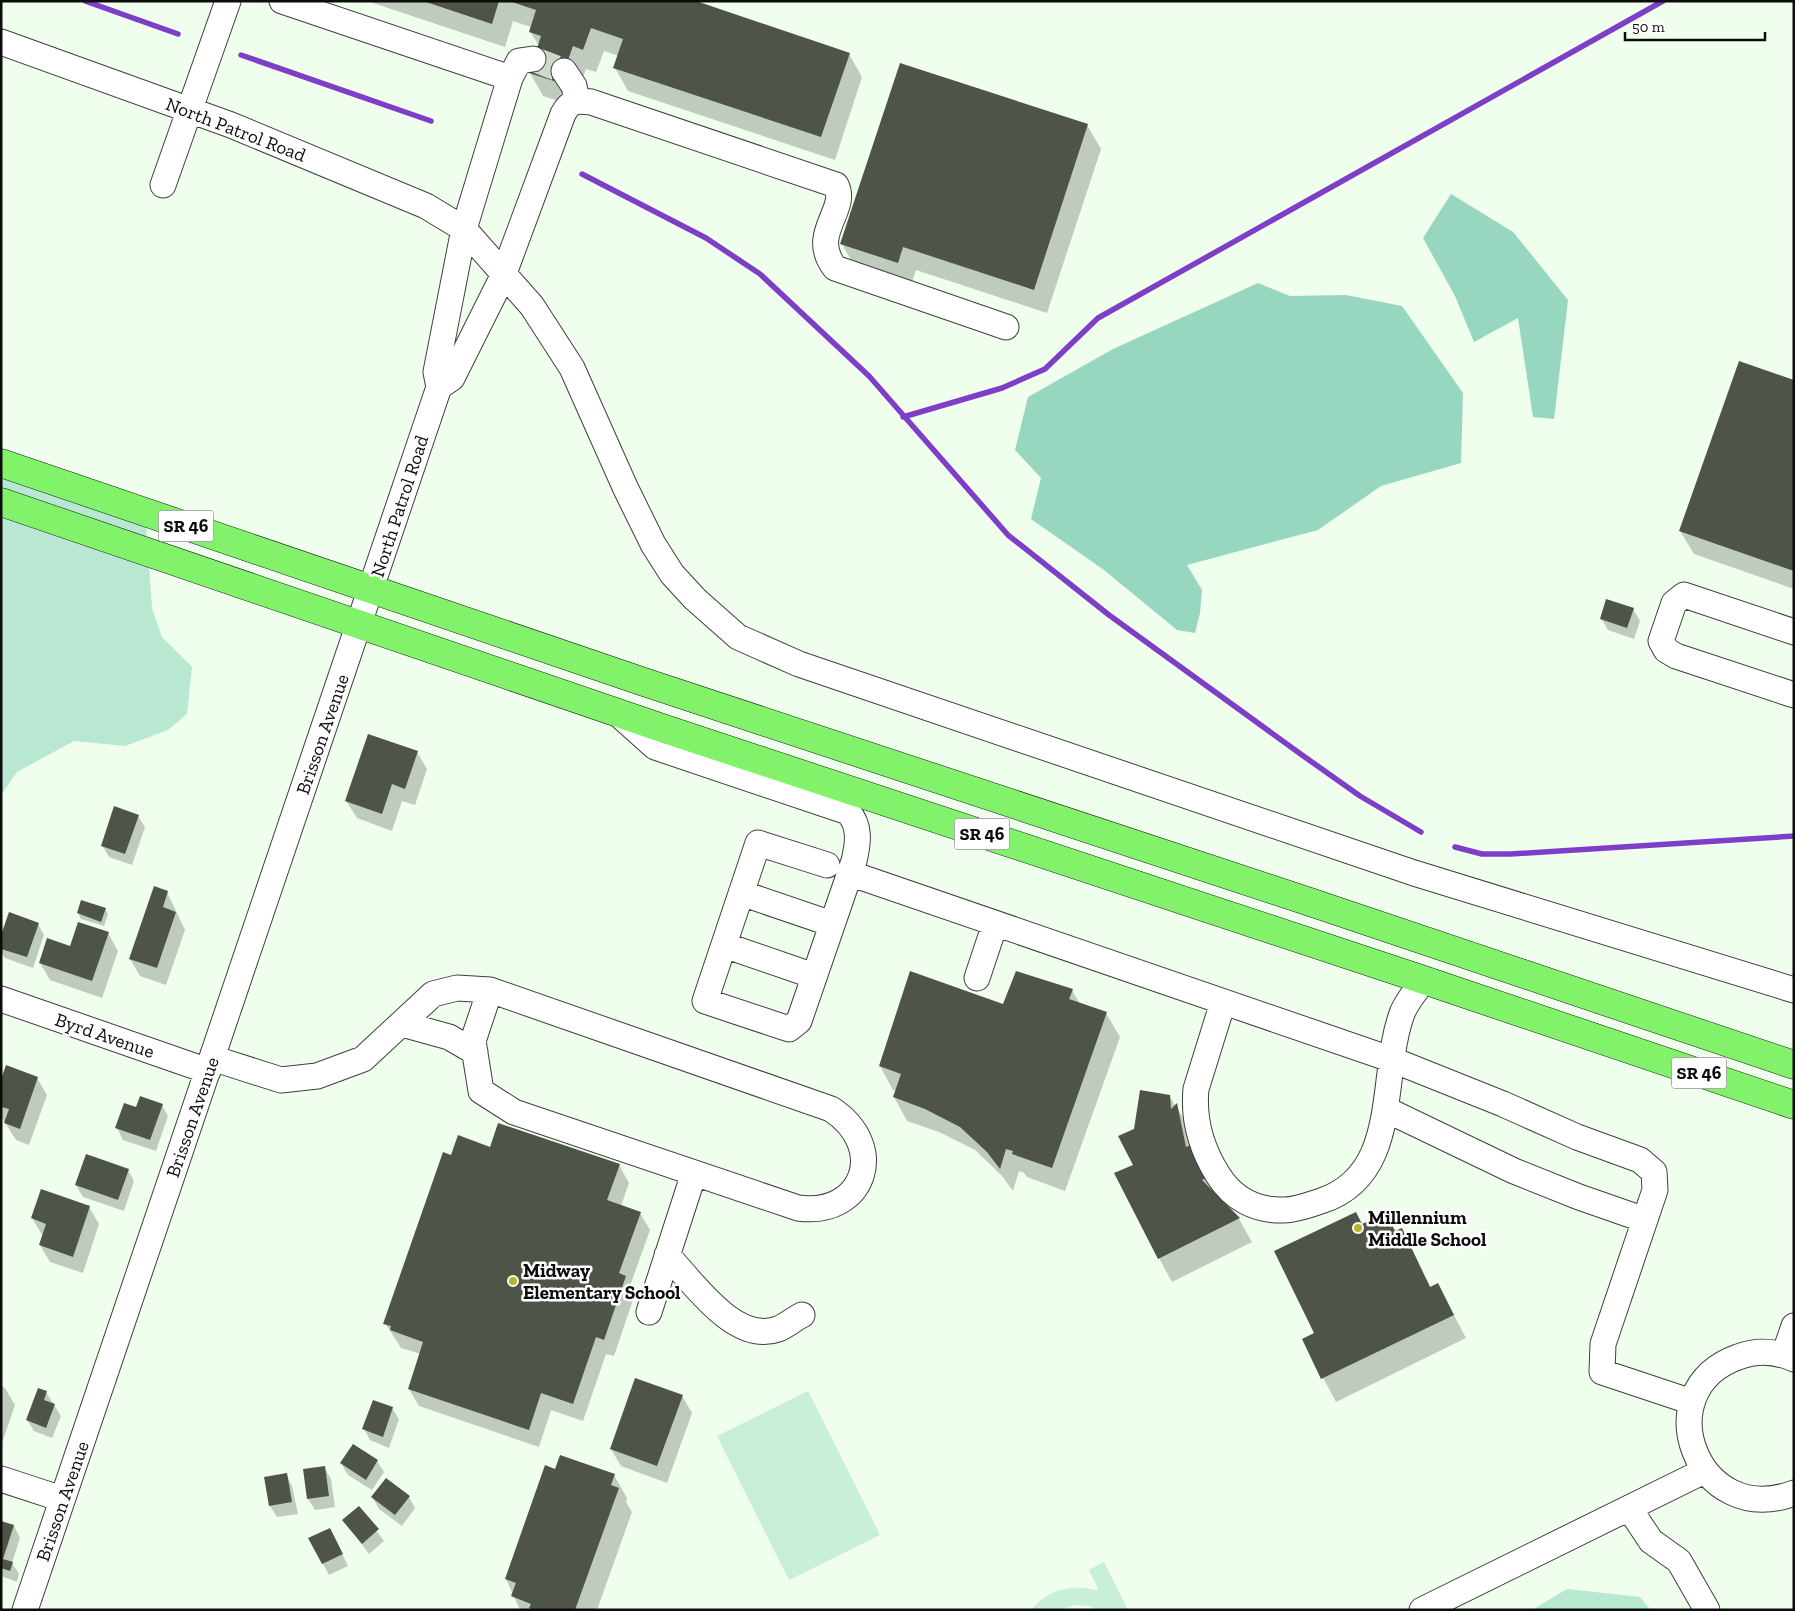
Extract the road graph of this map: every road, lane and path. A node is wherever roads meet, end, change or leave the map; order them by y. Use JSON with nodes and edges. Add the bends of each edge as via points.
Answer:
{"nodes":[{"id":1,"x":228,"y":1,"type":"edge"},
{"id":2,"x":282,"y":1,"type":"edge"},
{"id":3,"x":1,"y":42,"type":"edge"},
{"id":4,"x":533,"y":59,"type":"dead end"},
{"id":5,"x":564,"y":71,"type":"tunnel mouth"},
{"id":6,"x":510,"y":78,"type":"junction"},
{"id":7,"x":577,"y":100,"type":"junction"},
{"id":8,"x":190,"y":110,"type":"junction"},
{"id":9,"x":163,"y":185,"type":"dead end"},
{"id":10,"x":464,"y":229,"type":"junction"},
{"id":11,"x":503,"y":276,"type":"junction"},
{"id":12,"x":448,"y":312,"type":"junction"},
{"id":13,"x":479,"y":324,"type":"junction"},
{"id":14,"x":1006,"y":327,"type":"dead end"},
{"id":15,"x":439,"y":387,"type":"junction"},
{"id":16,"x":1,"y":462,"type":"edge"},
{"id":17,"x":1,"y":502,"type":"edge"},
{"id":18,"x":371,"y":589,"type":"junction"},
{"id":19,"x":359,"y":625,"type":"junction"},
{"id":20,"x":1794,"y":632,"type":"edge"},
{"id":21,"x":1794,"y":695,"type":"edge"},
{"id":22,"x":617,"y":713,"type":"junction"},
{"id":23,"x":838,"y":869,"type":"junction"},
{"id":24,"x":741,"y":893,"type":"junction"},
{"id":25,"x":832,"y":924,"type":"junction"},
{"id":26,"x":995,"y":924,"type":"junction"},
{"id":27,"x":724,"y":945,"type":"junction"},
{"id":28,"x":814,"y":976,"type":"junction"},
{"id":29,"x":977,"y":978,"type":"dead end"},
{"id":30,"x":1424,"y":980,"type":"junction"},
{"id":31,"x":490,"y":990,"type":"junction"},
{"id":32,"x":1794,"y":990,"type":"edge"},
{"id":33,"x":1,"y":999,"type":"edge"},
{"id":34,"x":1223,"y":1002,"type":"junction"},
{"id":35,"x":402,"y":1024,"type":"junction"},
{"id":36,"x":475,"y":1052,"type":"junction"},
{"id":37,"x":1393,"y":1060,"type":"junction"},
{"id":38,"x":210,"y":1065,"type":"junction"},
{"id":39,"x":1794,"y":1065,"type":"edge"},
{"id":40,"x":1794,"y":1105,"type":"edge"},
{"id":41,"x":1387,"y":1110,"type":"junction"},
{"id":42,"x":694,"y":1173,"type":"junction"},
{"id":43,"x":1646,"y":1220,"type":"junction"},
{"id":44,"x":668,"y":1255,"type":"junction"},
{"id":45,"x":649,"y":1312,"type":"dead end"},
{"id":46,"x":802,"y":1315,"type":"dead end"},
{"id":47,"x":1794,"y":1326,"type":"edge"},
{"id":48,"x":1789,"y":1357,"type":"edge"},
{"id":49,"x":1692,"y":1402,"type":"junction"},
{"id":50,"x":1704,"y":1471,"type":"junction"},
{"id":51,"x":1,"y":1479,"type":"edge"},
{"id":52,"x":1794,"y":1493,"type":"edge"},
{"id":53,"x":62,"y":1499,"type":"junction"},
{"id":54,"x":1629,"y":1508,"type":"junction"},
{"id":55,"x":25,"y":1610,"type":"edge"},
{"id":56,"x":1422,"y":1610,"type":"edge"},
{"id":57,"x":1707,"y":1610,"type":"edge"}],
"edges":[{"from":1,"to":8,"type":"street"},
{"from":2,"to":6,"type":"street"},
{"from":3,"to":8,"type":"street","name":"North Patrol Road"},
{"from":4,"to":6,"type":"street","via":[[519,61]]},
{"from":5,"to":7,"type":"street","via":[[574,86]]},
{"from":6,"to":10,"type":"street"},
{"from":7,"to":11,"type":"street","via":[[569,104],[563,114]]},
{"from":7,"to":14,"type":"street","via":[[836,185],[838,199],[824,250],[835,268]]},
{"from":8,"to":9,"type":"street"},
{"from":8,"to":10,"type":"street","name":"North Patrol Road","via":[[426,206]]},
{"from":10,"to":11,"type":"street","name":"North Patrol Road"},
{"from":10,"to":12,"type":"street","name":"North Patrol Road"},
{"from":11,"to":13,"type":"street","name":"North Patrol Road"},
{"from":11,"to":32,"type":"street","via":[[532,306],[572,368],[625,487],[672,574],[738,637],[799,664],[1414,873]]},
{"from":12,"to":13,"type":"street"},
{"from":12,"to":15,"type":"street","name":"North Patrol Road","via":[[436,372]]},
{"from":13,"to":15,"type":"street","name":"North Patrol Road","via":[[452,378]]},
{"from":15,"to":18,"type":"street","name":"North Patrol Road"},
{"from":16,"to":18,"type":"main road","number":"SR 46"},
{"from":17,"to":19,"type":"main road","number":"SR 46"},
{"from":18,"to":19,"type":"street","name":"North Patrol Road"},
{"from":18,"to":39,"type":"main road","number":"SR 46"},
{"from":19,"to":22,"type":"main road","number":"SR 46"},
{"from":19,"to":38,"type":"street","name":"Brisson Avenue"},
{"from":20,"to":21,"type":"street","via":[[1684,595],[1674,604],[1661,641],[1666,650],[1676,656]]},
{"from":22,"to":23,"type":"street","via":[[656,747],[848,812],[855,820],[858,846]]},
{"from":22,"to":30,"type":"main road","number":"SR 46"},
{"from":23,"to":24,"type":"street","via":[[758,843]]},
{"from":23,"to":25,"type":"street"},
{"from":23,"to":26,"type":"street"},
{"from":24,"to":25,"type":"street"},
{"from":24,"to":27,"type":"street"},
{"from":25,"to":28,"type":"street"},
{"from":26,"to":29,"type":"street"},
{"from":26,"to":34,"type":"street"},
{"from":27,"to":28,"type":"street"},
{"from":27,"to":28,"type":"street","via":[[705,1001],[788,1029],[799,1021]]},
{"from":30,"to":37,"type":"street","via":[[1404,1010]]},
{"from":30,"to":40,"type":"main road","number":"SR 46"},
{"from":31,"to":35,"type":"street","name":"Byrd Avenue","via":[[457,988],[434,994]]},
{"from":31,"to":36,"type":"street","name":"Byrd Avenue","via":[[473,1041]]},
{"from":31,"to":42,"type":"street","name":"Byrd Avenue","via":[[830,1109],[845,1118],[855,1130],[865,1159],[861,1176],[851,1191],[836,1203],[816,1210],[798,1208]]},
{"from":33,"to":38,"type":"street","name":"Byrd Avenue"},
{"from":34,"to":37,"type":"street"},
{"from":34,"to":41,"type":"street","via":[[1196,1089],[1195,1116],[1198,1133],[1212,1165],[1220,1179],[1242,1201],[1256,1208],[1289,1210],[1330,1198],[1343,1190],[1372,1158]]},
{"from":35,"to":36,"type":"street","via":[[449,1037]]},
{"from":35,"to":38,"type":"street","name":"Byrd Avenue","via":[[362,1059],[317,1076],[282,1080]]},
{"from":36,"to":42,"type":"street","name":"Byrd Avenue","via":[[481,1091],[514,1112]]},
{"from":37,"to":41,"type":"street"},
{"from":37,"to":43,"type":"street","via":[[1577,1138],[1640,1160],[1654,1172],[1655,1190]]},
{"from":38,"to":53,"type":"street","name":"Brisson Avenue"},
{"from":41,"to":43,"type":"street","via":[[1514,1170],[1578,1197]]},
{"from":42,"to":44,"type":"street"},
{"from":43,"to":49,"type":"street","via":[[1603,1344],[1602,1372]]},
{"from":44,"to":45,"type":"street"},
{"from":44,"to":46,"type":"street","via":[[724,1316],[742,1327],[759,1331],[778,1329]]},
{"from":47,"to":48,"type":"street"},
{"from":48,"to":49,"type":"street","via":[[1758,1353],[1730,1360],[1707,1378]]},
{"from":49,"to":50,"type":"street","via":[[1689,1431],[1696,1459]]},
{"from":50,"to":52,"type":"street","via":[[1726,1490],[1739,1496],[1768,1500]]},
{"from":50,"to":54,"type":"street"},
{"from":51,"to":53,"type":"street"},
{"from":53,"to":55,"type":"street","name":"Brisson Avenue"},
{"from":54,"to":56,"type":"street"},
{"from":54,"to":57,"type":"street","via":[[1651,1541],[1680,1561]]}]}
